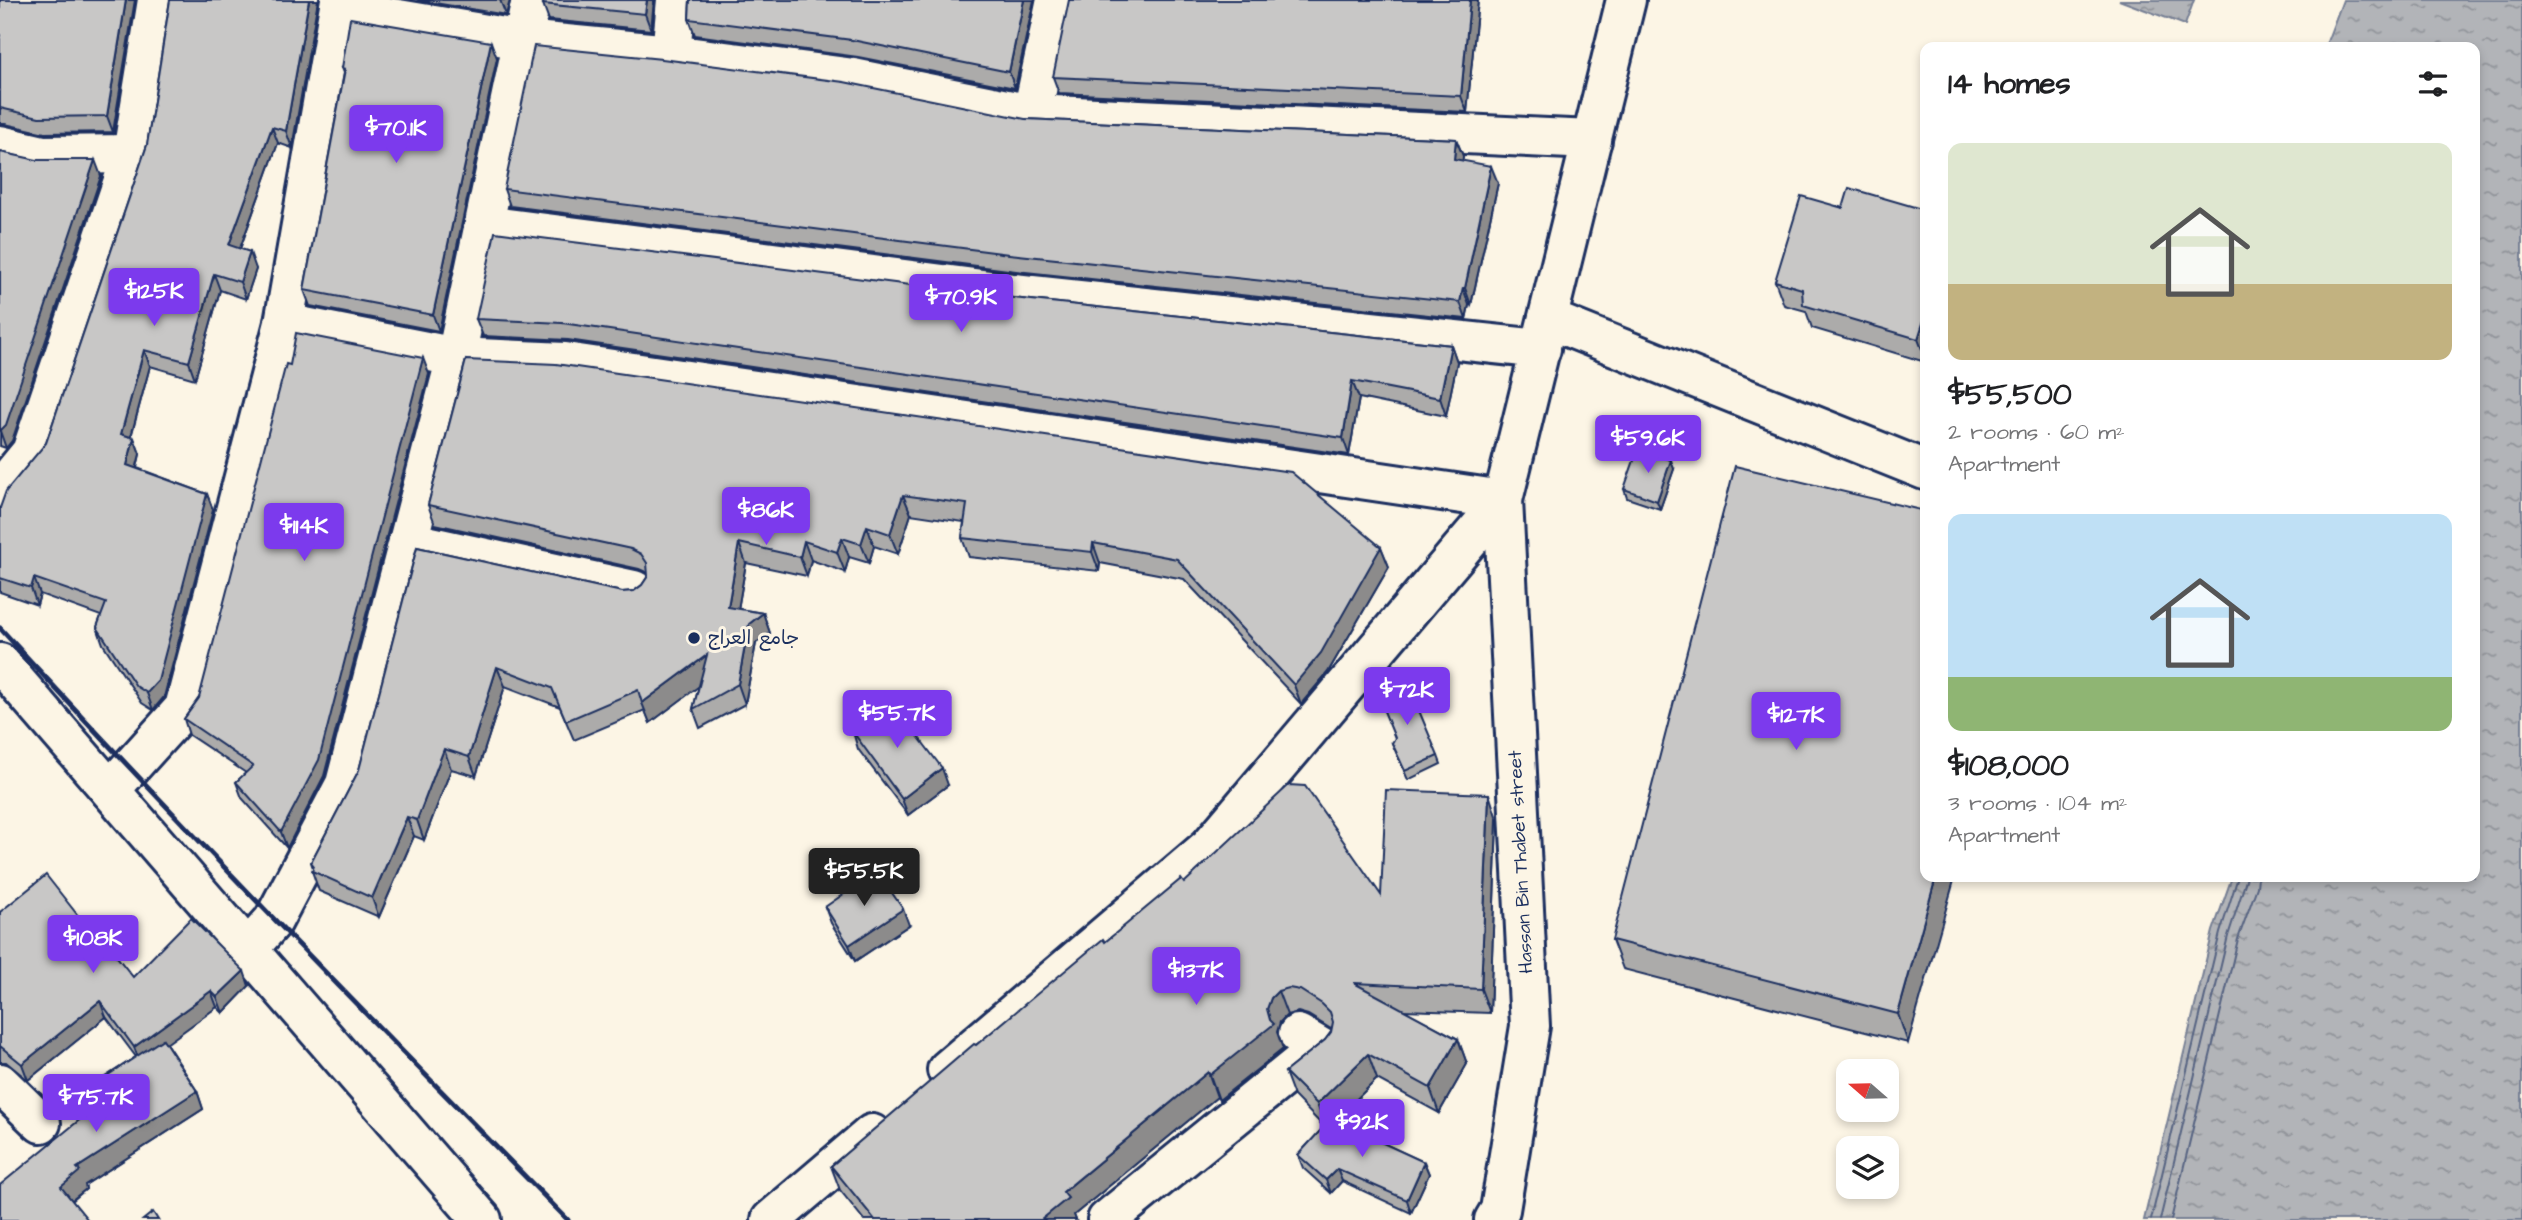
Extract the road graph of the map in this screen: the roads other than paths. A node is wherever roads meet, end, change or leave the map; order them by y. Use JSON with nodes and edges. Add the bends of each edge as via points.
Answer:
{"nodes":[{"id":1,"x":156,"y":0,"type":"edge"},
{"id":2,"x":531,"y":0,"type":"edge"},
{"id":3,"x":676,"y":0,"type":"edge"},
{"id":4,"x":1056,"y":0,"type":"edge"},
{"id":5,"x":1626,"y":0,"type":"edge"},
{"id":6,"x":340,"y":5,"type":"edge"},
{"id":7,"x":523,"y":40,"type":"junction"},
{"id":8,"x":671,"y":54,"type":"junction"},
{"id":9,"x":1032,"y":114,"type":"junction"},
{"id":10,"x":1592,"y":140,"type":"junction"},
{"id":11,"x":0,"y":145,"type":"edge"},
{"id":12,"x":132,"y":154,"type":"junction"},
{"id":13,"x":484,"y":225,"type":"junction"},
{"id":14,"x":284,"y":323,"type":"junction"},
{"id":15,"x":1545,"y":334,"type":"junction"},
{"id":16,"x":456,"y":357,"type":"junction"},
{"id":17,"x":1920,"y":469,"type":"edge"},
{"id":18,"x":0,"y":490,"type":"edge"},
{"id":19,"x":1503,"y":500,"type":"junction"},
{"id":20,"x":408,"y":541,"type":"junction"},
{"id":21,"x":634,"y":590,"type":"edge"},
{"id":22,"x":0,"y":663,"type":"edge"},
{"id":23,"x":110,"y":790,"type":"junction"},
{"id":24,"x":248,"y":949,"type":"junction"},
{"id":25,"x":1298,"y":1034,"type":"dead end"},
{"id":26,"x":0,"y":1083,"type":"edge"},
{"id":27,"x":41,"y":1123,"type":"dead end"},
{"id":28,"x":482,"y":1220,"type":"edge"},
{"id":29,"x":771,"y":1220,"type":"edge"},
{"id":30,"x":1107,"y":1220,"type":"edge"},
{"id":31,"x":1494,"y":1220,"type":"edge"}],
"edges":[{"from":1,"to":12,"type":"street"},
{"from":2,"to":7,"type":"street"},
{"from":3,"to":8,"type":"street"},
{"from":4,"to":9,"type":"street"},
{"from":5,"to":10,"type":"street"},
{"from":6,"to":7,"type":"street"},
{"from":6,"to":14,"type":"street"},
{"from":7,"to":8,"type":"street"},
{"from":7,"to":13,"type":"street"},
{"from":8,"to":9,"type":"street","via":[[854,78]]},
{"from":9,"to":10,"type":"street"},
{"from":10,"to":15,"type":"street"},
{"from":11,"to":12,"type":"street","via":[[43,155]]},
{"from":12,"to":18,"type":"street","via":[[30,452]]},
{"from":13,"to":15,"type":"street","via":[[999,292]]},
{"from":13,"to":16,"type":"street"},
{"from":14,"to":16,"type":"street"},
{"from":14,"to":23,"type":"street","via":[[184,708]]},
{"from":15,"to":17,"type":"street"},
{"from":15,"to":19,"type":"street"},
{"from":16,"to":19,"type":"street","via":[[565,362]]},
{"from":16,"to":20,"type":"street"},
{"from":19,"to":29,"type":"street","via":[[1209,847]]},
{"from":19,"to":31,"type":"street","name":"Hassan Bin Thabet street","via":[[1530,1026],[1500,1210]]},
{"from":20,"to":21,"type":"street"},
{"from":20,"to":24,"type":"street","via":[[345,784],[273,921]]},
{"from":22,"to":23,"type":"street"},
{"from":23,"to":24,"type":"street"},
{"from":24,"to":28,"type":"street"},
{"from":25,"to":30,"type":"street","via":[[1320,1047]]},
{"from":26,"to":27,"type":"street"}]}
